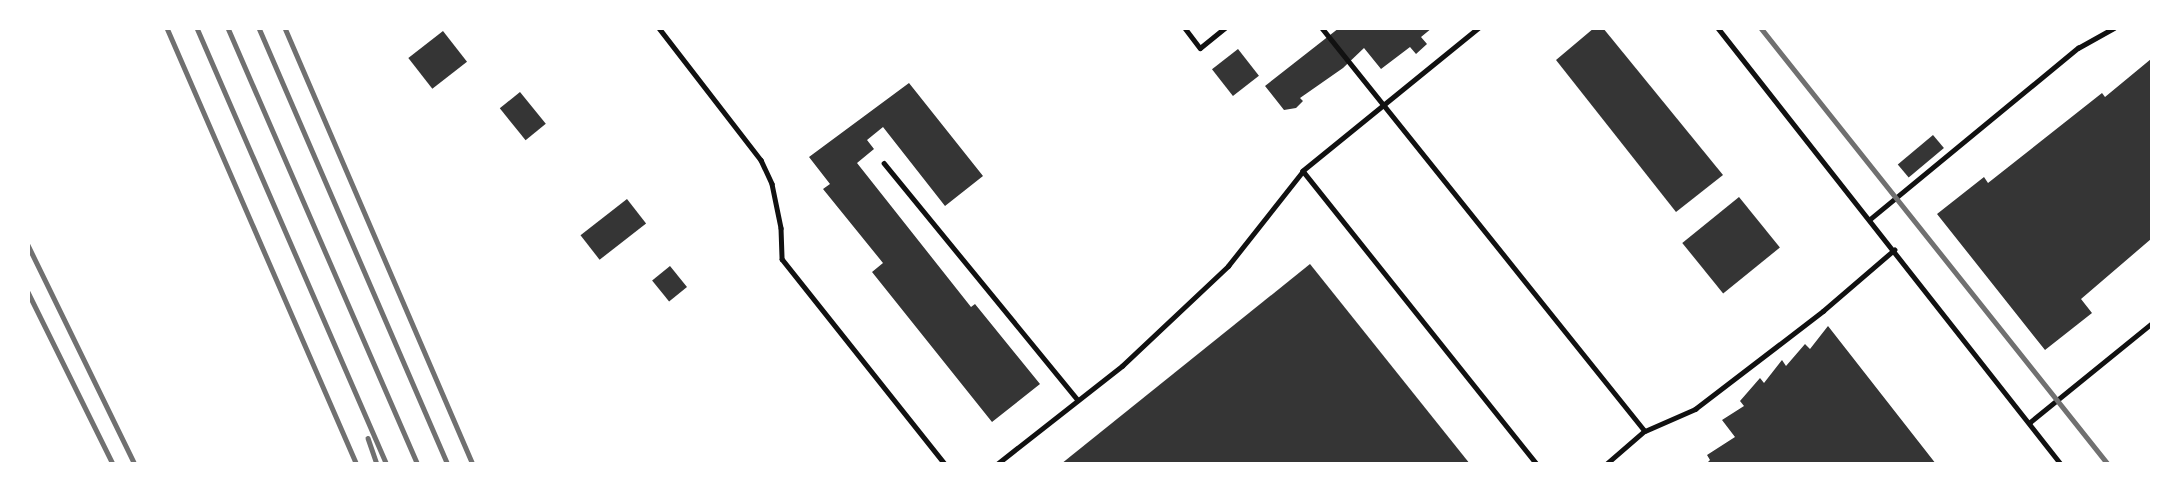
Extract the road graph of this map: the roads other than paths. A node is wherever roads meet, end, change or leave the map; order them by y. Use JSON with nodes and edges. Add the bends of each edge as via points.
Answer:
{"nodes":[{"id":1,"x":659,"y":28,"type":"edge"},
{"id":2,"x":1185,"y":28,"type":"edge"},
{"id":3,"x":1225,"y":28,"type":"edge"},
{"id":4,"x":1322,"y":28,"type":"edge"},
{"id":5,"x":1479,"y":28,"type":"edge"},
{"id":6,"x":1718,"y":28,"type":"edge"},
{"id":7,"x":2114,"y":28,"type":"edge"},
{"id":8,"x":1384,"y":107,"type":"junction"},
{"id":9,"x":884,"y":163,"type":"dead end"},
{"id":10,"x":1303,"y":171,"type":"junction"},
{"id":11,"x":1869,"y":220,"type":"junction"},
{"id":12,"x":1894,"y":250,"type":"junction"},
{"id":13,"x":2151,"y":323,"type":"edge"},
{"id":14,"x":1078,"y":400,"type":"junction"},
{"id":15,"x":2029,"y":423,"type":"junction"},
{"id":16,"x":1645,"y":431,"type":"junction"},
{"id":17,"x":1007,"y":455,"type":"junction"},
{"id":18,"x":945,"y":464,"type":"edge"},
{"id":19,"x":997,"y":464,"type":"edge"},
{"id":20,"x":1007,"y":464,"type":"edge"},
{"id":21,"x":1538,"y":464,"type":"edge"},
{"id":22,"x":1607,"y":464,"type":"edge"},
{"id":23,"x":2061,"y":464,"type":"edge"}],
"edges":[{"from":1,"to":18,"type":"lane","via":[[761,160],[777,206],[782,259]]},
{"from":2,"to":3,"type":"lane","via":[[1200,48]]},
{"from":4,"to":8,"type":"lane"},
{"from":5,"to":8,"type":"lane"},
{"from":6,"to":11,"type":"lane"},
{"from":7,"to":11,"type":"lane","via":[[2078,48]]},
{"from":8,"to":10,"type":"lane"},
{"from":8,"to":16,"type":"lane"},
{"from":9,"to":14,"type":"lane"},
{"from":10,"to":14,"type":"lane","via":[[1228,266],[1122,366]]},
{"from":10,"to":21,"type":"lane"},
{"from":11,"to":12,"type":"lane"},
{"from":12,"to":15,"type":"lane"},
{"from":12,"to":16,"type":"lane","via":[[1823,311],[1695,409]]},
{"from":13,"to":15,"type":"lane"},
{"from":14,"to":17,"type":"lane"},
{"from":15,"to":23,"type":"lane"},
{"from":16,"to":22,"type":"lane"},
{"from":17,"to":19,"type":"lane"},
{"from":17,"to":20,"type":"lane"}]}
